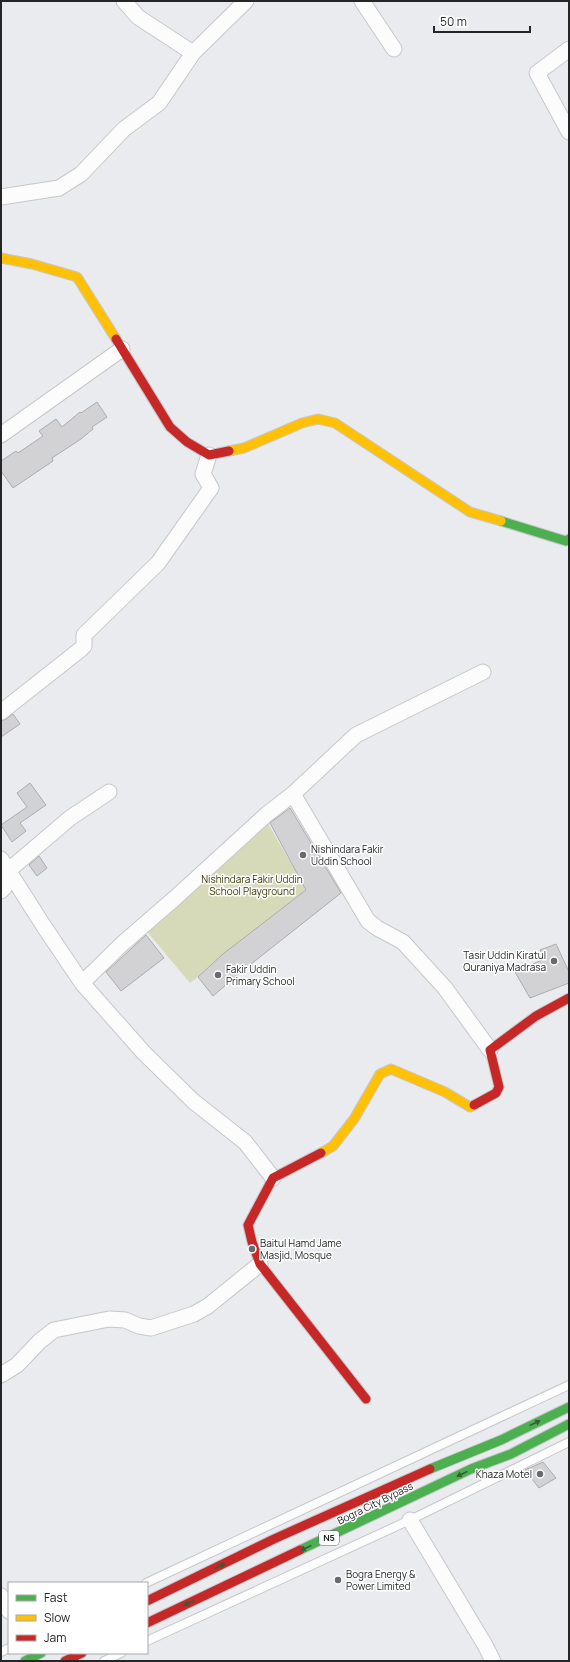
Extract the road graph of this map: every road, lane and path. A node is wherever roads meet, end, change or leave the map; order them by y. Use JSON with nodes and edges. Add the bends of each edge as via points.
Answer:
{"nodes":[{"id":1,"x":124,"y":1,"type":"edge"},
{"id":2,"x":246,"y":1,"type":"edge"},
{"id":3,"x":362,"y":1,"type":"edge"},
{"id":4,"x":394,"y":49,"type":"dead end"},
{"id":5,"x":569,"y":49,"type":"edge"},
{"id":6,"x":193,"y":53,"type":"junction"},
{"id":7,"x":569,"y":132,"type":"edge"},
{"id":8,"x":1,"y":197,"type":"edge"},
{"id":9,"x":1,"y":258,"type":"edge"},
{"id":10,"x":122,"y":349,"type":"junction"},
{"id":11,"x":1,"y":436,"type":"edge"},
{"id":12,"x":209,"y":455,"type":"junction"},
{"id":13,"x":569,"y":539,"type":"edge"},
{"id":14,"x":483,"y":672,"type":"dead end"},
{"id":15,"x":1,"y":712,"type":"edge"},
{"id":16,"x":109,"y":792,"type":"dead end"},
{"id":17,"x":293,"y":794,"type":"junction"},
{"id":18,"x":5,"y":865,"type":"edge"},
{"id":19,"x":1,"y":891,"type":"edge"},
{"id":20,"x":82,"y":983,"type":"junction"},
{"id":21,"x":569,"y":998,"type":"edge"},
{"id":22,"x":490,"y":1050,"type":"junction"},
{"id":23,"x":273,"y":1178,"type":"junction"},
{"id":24,"x":260,"y":1264,"type":"junction"},
{"id":25,"x":1,"y":1375,"type":"edge"},
{"id":26,"x":569,"y":1385,"type":"edge"},
{"id":27,"x":366,"y":1399,"type":"dead end"},
{"id":28,"x":569,"y":1407,"type":"edge"},
{"id":29,"x":569,"y":1424,"type":"edge"},
{"id":30,"x":569,"y":1442,"type":"edge"},
{"id":31,"x":410,"y":1520,"type":"junction"},
{"id":32,"x":269,"y":1525,"type":"junction"},
{"id":33,"x":274,"y":1539,"type":"junction"},
{"id":34,"x":290,"y":1556,"type":"junction"},
{"id":35,"x":297,"y":1572,"type":"junction"},
{"id":36,"x":148,"y":1582,"type":"edge"},
{"id":37,"x":1,"y":1596,"type":"edge"},
{"id":38,"x":148,"y":1601,"type":"edge"},
{"id":39,"x":8,"y":1608,"type":"edge"},
{"id":40,"x":148,"y":1623,"type":"edge"},
{"id":41,"x":148,"y":1641,"type":"edge"},
{"id":42,"x":39,"y":1654,"type":"edge"},
{"id":43,"x":80,"y":1654,"type":"edge"},
{"id":44,"x":119,"y":1654,"type":"edge"},
{"id":45,"x":25,"y":1661,"type":"edge"},
{"id":46,"x":65,"y":1661,"type":"edge"},
{"id":47,"x":104,"y":1661,"type":"edge"},
{"id":48,"x":493,"y":1661,"type":"edge"}],
"edges":[{"from":1,"to":6,"type":"street","via":[[138,18]]},
{"from":2,"to":6,"type":"street"},
{"from":3,"to":4,"type":"street"},
{"from":5,"to":7,"type":"street","via":[[537,73]]},
{"from":6,"to":8,"type":"street","via":[[159,103],[124,130],[81,174],[60,188]]},
{"from":9,"to":10,"type":"main road","via":[[77,277]]},
{"from":10,"to":11,"type":"street"},
{"from":10,"to":12,"type":"main road","via":[[170,427],[187,442]]},
{"from":12,"to":13,"type":"main road","via":[[244,448],[302,423],[318,419],[335,423],[470,512]]},
{"from":12,"to":15,"type":"street","via":[[203,474],[211,488],[158,563],[84,635],[84,646],[81,649]]},
{"from":14,"to":17,"type":"street","via":[[356,735]]},
{"from":16,"to":18,"type":"street"},
{"from":17,"to":20,"type":"street","via":[[267,814]]},
{"from":17,"to":22,"type":"street","via":[[368,921],[403,942],[445,988]]},
{"from":18,"to":19,"type":"street","via":[[4,888]]},
{"from":18,"to":20,"type":"street"},
{"from":20,"to":23,"type":"street","via":[[144,1053],[193,1101],[245,1142]]},
{"from":21,"to":22,"type":"main road","via":[[536,1016]]},
{"from":22,"to":23,"type":"main road","via":[[499,1087],[496,1093],[470,1107],[445,1092],[391,1069],[380,1074],[354,1119],[333,1146]]},
{"from":23,"to":24,"type":"main road","via":[[248,1225]]},
{"from":24,"to":25,"type":"street","via":[[208,1306],[194,1314],[151,1328],[125,1320],[108,1319],[54,1330],[17,1365]]},
{"from":24,"to":27,"type":"main road"},
{"from":26,"to":32,"type":"lane"},
{"from":33,"to":28,"type":"main road","name":"Bogra City Bypass","number":"N5","one_way":true,"via":[[501,1440]]},
{"from":29,"to":34,"type":"main road","name":"Bogra City Bypass","number":"N5","one_way":true,"via":[[511,1454],[471,1469]]},
{"from":30,"to":31,"type":"lane"},
{"from":31,"to":35,"type":"lane"},
{"from":31,"to":48,"type":"street"},
{"from":32,"to":33,"type":"main road"},
{"from":32,"to":36,"type":"lane"},
{"from":38,"to":33,"type":"main road","name":"Bogra City Bypass","number":"N5","one_way":true},
{"from":34,"to":35,"type":"main road"},
{"from":34,"to":40,"type":"main road","name":"Bogra City Bypass","number":"N5","one_way":true},
{"from":35,"to":41,"type":"lane"},
{"from":37,"to":39,"type":"street"},
{"from":42,"to":45,"type":"main road"},
{"from":43,"to":46,"type":"main road"},
{"from":44,"to":47,"type":"lane"}]}
